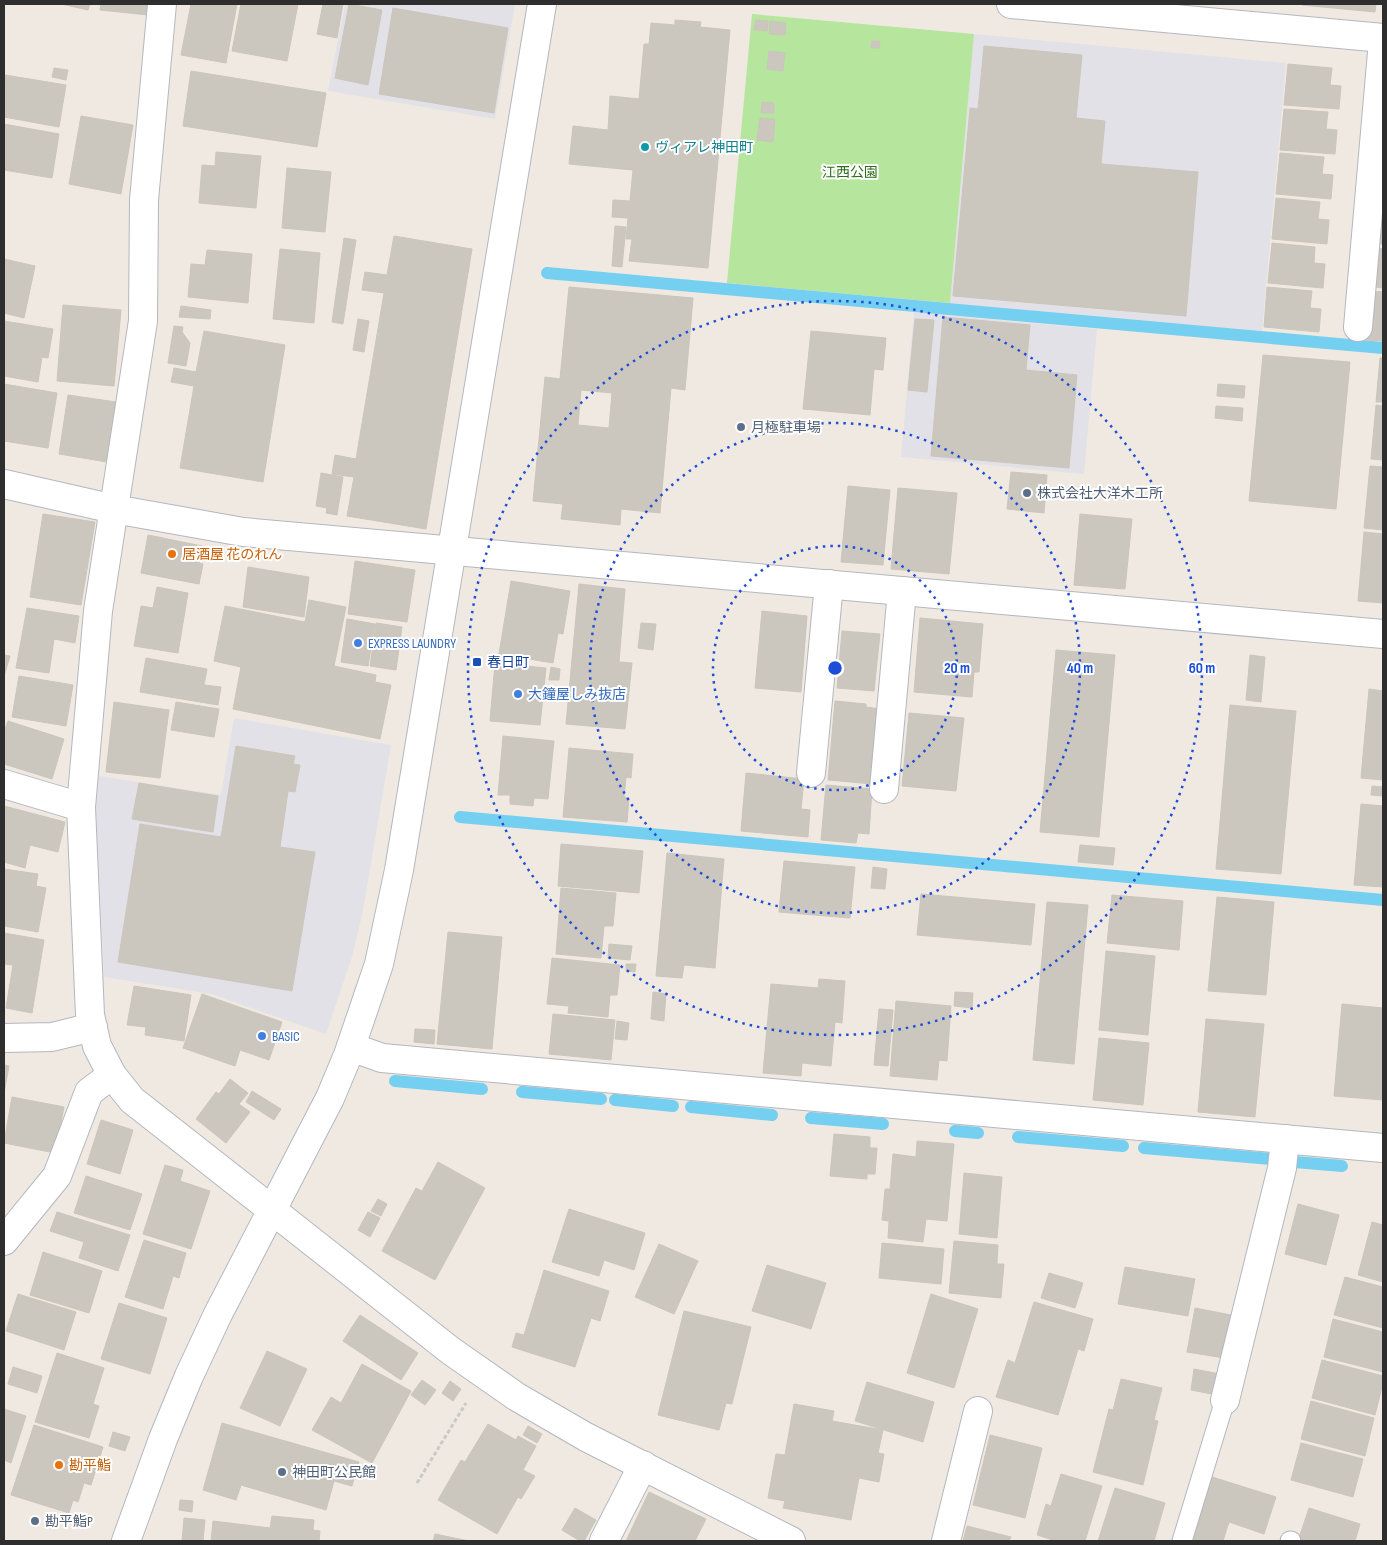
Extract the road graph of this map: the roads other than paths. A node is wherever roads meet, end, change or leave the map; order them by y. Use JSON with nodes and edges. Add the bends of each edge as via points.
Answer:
{"nodes":[{"id":1,"x":162,"y":4,"type":"edge"},
{"id":2,"x":542,"y":4,"type":"edge"},
{"id":3,"x":1011,"y":4,"type":"edge"},
{"id":4,"x":1383,"y":40,"type":"edge"},
{"id":5,"x":1358,"y":327,"type":"dead end"},
{"id":6,"x":4,"y":484,"type":"edge"},
{"id":7,"x":114,"y":509,"type":"junction"},
{"id":8,"x":451,"y":550,"type":"junction"},
{"id":9,"x":829,"y":584,"type":"junction"},
{"id":10,"x":902,"y":591,"type":"junction"},
{"id":11,"x":1383,"y":634,"type":"edge"},
{"id":12,"x":811,"y":773,"type":"dead end"},
{"id":13,"x":4,"y":784,"type":"edge"},
{"id":14,"x":884,"y":789,"type":"dead end"},
{"id":15,"x":81,"y":807,"type":"junction"},
{"id":16,"x":93,"y":1027,"type":"junction"},
{"id":17,"x":4,"y":1038,"type":"edge"},
{"id":18,"x":351,"y":1047,"type":"junction"},
{"id":19,"x":112,"y":1075,"type":"junction"},
{"id":20,"x":1285,"y":1139,"type":"junction"},
{"id":21,"x":1383,"y":1148,"type":"edge"},
{"id":22,"x":272,"y":1210,"type":"junction"},
{"id":23,"x":4,"y":1241,"type":"edge"},
{"id":24,"x":1225,"y":1400,"type":"joint"},
{"id":25,"x":978,"y":1411,"type":"dead end"},
{"id":26,"x":643,"y":1466,"type":"junction"},
{"id":27,"x":126,"y":1541,"type":"edge"},
{"id":28,"x":604,"y":1541,"type":"edge"},
{"id":29,"x":791,"y":1541,"type":"edge"},
{"id":30,"x":946,"y":1541,"type":"edge"},
{"id":31,"x":1182,"y":1541,"type":"edge"}],
"edges":[{"from":1,"to":7,"type":"street","via":[[144,200],[143,322]]},
{"from":2,"to":8,"type":"street"},
{"from":3,"to":4,"type":"street"},
{"from":4,"to":5,"type":"street"},
{"from":6,"to":7,"type":"street"},
{"from":7,"to":8,"type":"street","via":[[243,532]]},
{"from":7,"to":15,"type":"street","via":[[98,611]]},
{"from":8,"to":9,"type":"street"},
{"from":8,"to":18,"type":"street","via":[[390,917],[379,964]]},
{"from":9,"to":10,"type":"street"},
{"from":9,"to":12,"type":"street"},
{"from":10,"to":11,"type":"street"},
{"from":10,"to":14,"type":"street"},
{"from":13,"to":15,"type":"street"},
{"from":15,"to":16,"type":"street"},
{"from":16,"to":17,"type":"street","via":[[52,1036]]},
{"from":16,"to":19,"type":"street","via":[[97,1046]]},
{"from":18,"to":20,"type":"street","via":[[382,1058]]},
{"from":18,"to":22,"type":"street","via":[[330,1098]]},
{"from":19,"to":22,"type":"street","via":[[132,1100]]},
{"from":19,"to":23,"type":"street","via":[[89,1092],[57,1176]]},
{"from":20,"to":21,"type":"street"},
{"from":20,"to":24,"type":"street","via":[[1282,1168]]},
{"from":22,"to":26,"type":"street","via":[[484,1374],[551,1417]]},
{"from":22,"to":27,"type":"street","via":[[189,1376],[162,1439]]},
{"from":24,"to":31,"type":"lane"},
{"from":25,"to":30,"type":"street"},
{"from":26,"to":28,"type":"street"},
{"from":26,"to":29,"type":"street"}]}
